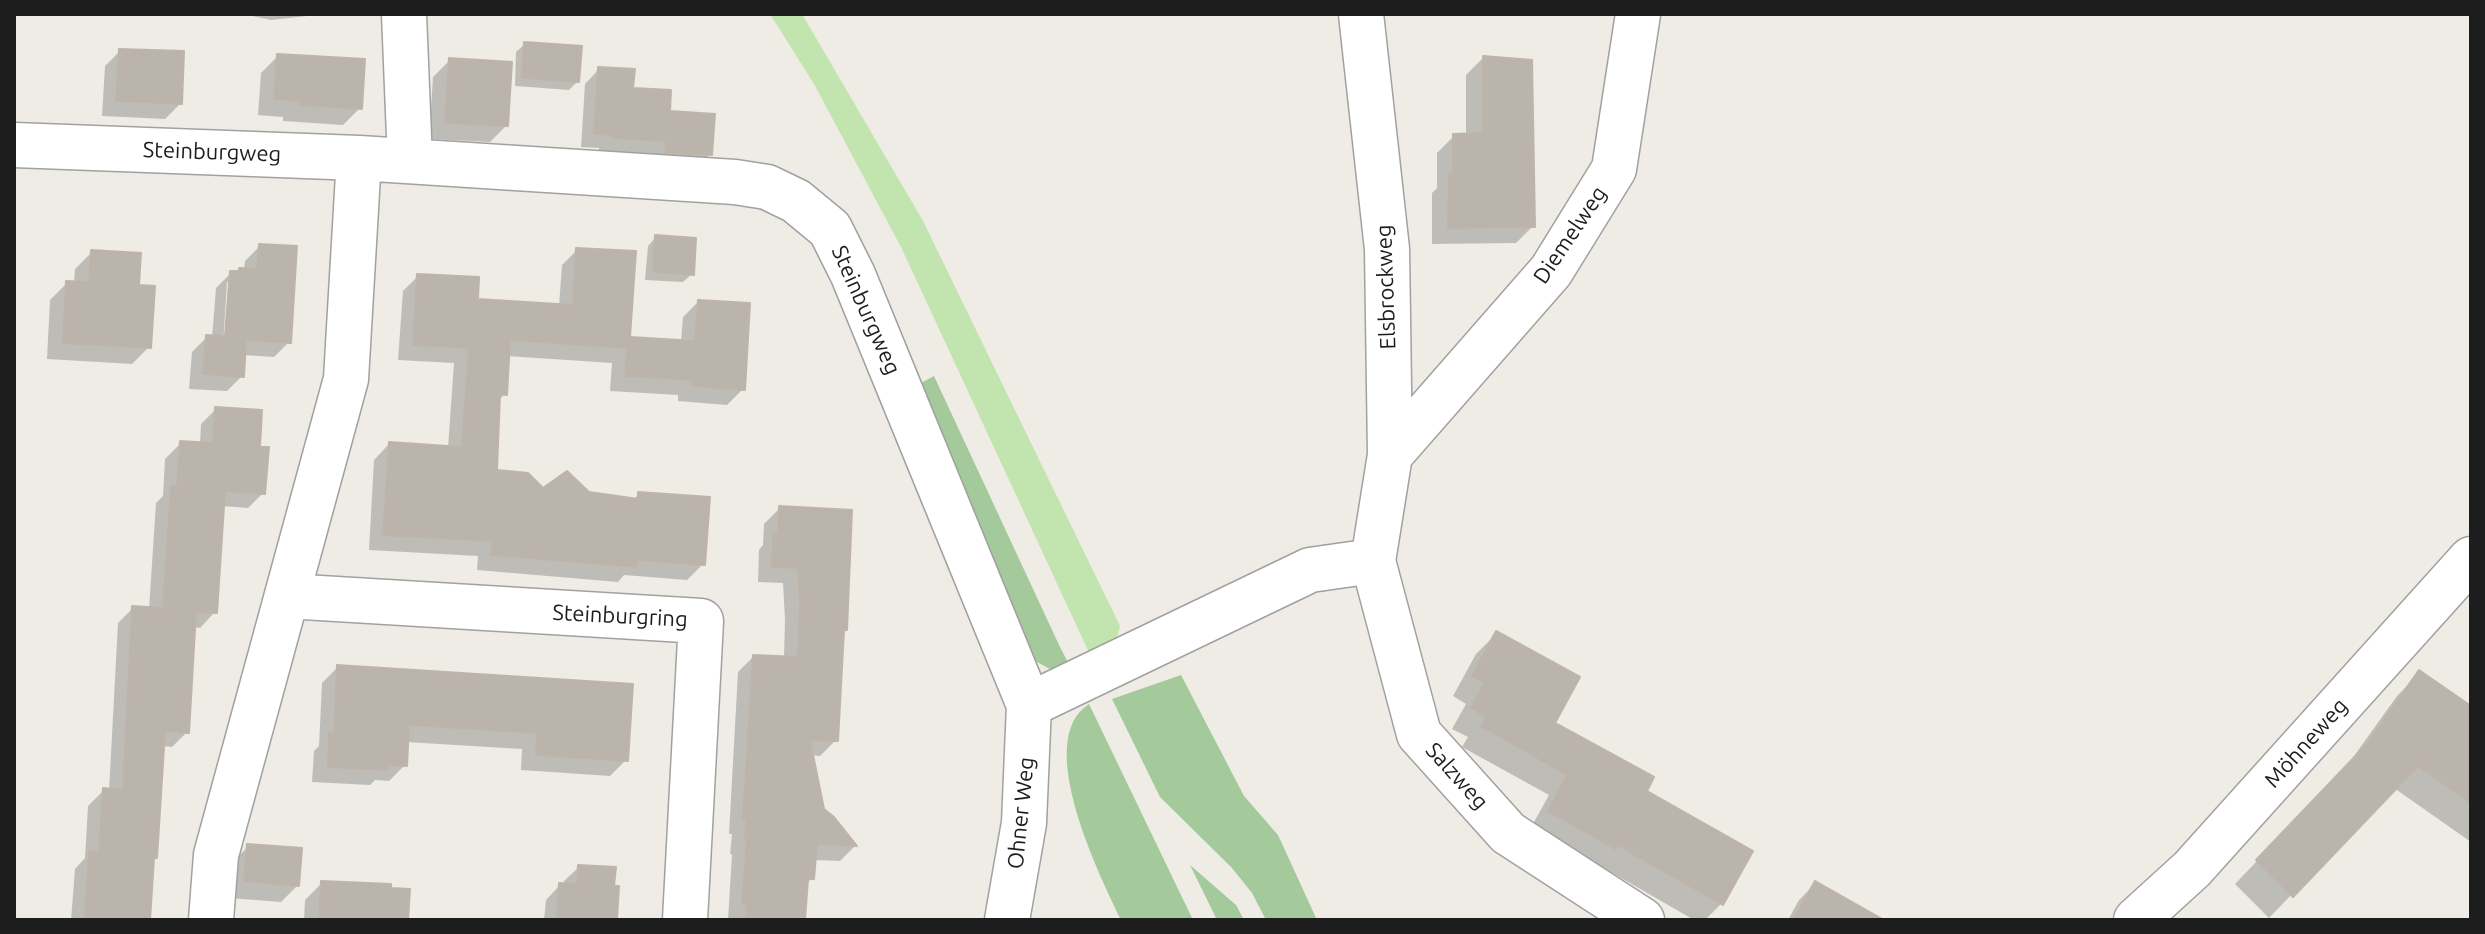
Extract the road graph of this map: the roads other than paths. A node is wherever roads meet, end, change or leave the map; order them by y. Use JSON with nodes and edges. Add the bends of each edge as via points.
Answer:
{"nodes":[{"id":1,"x":404,"y":14,"type":"edge"},
{"id":2,"x":1361,"y":14,"type":"edge"},
{"id":3,"x":1638,"y":14,"type":"edge"},
{"id":4,"x":14,"y":145,"type":"edge"},
{"id":5,"x":359,"y":158,"type":"junction"},
{"id":6,"x":410,"y":161,"type":"junction"},
{"id":7,"x":1390,"y":455,"type":"junction"},
{"id":8,"x":2471,"y":559,"type":"edge"},
{"id":9,"x":1373,"y":561,"type":"junction"},
{"id":10,"x":287,"y":596,"type":"junction"},
{"id":11,"x":1029,"y":705,"type":"junction"},
{"id":12,"x":211,"y":920,"type":"edge"},
{"id":13,"x":685,"y":920,"type":"edge"},
{"id":14,"x":1007,"y":920,"type":"edge"},
{"id":15,"x":1642,"y":920,"type":"edge"},
{"id":16,"x":2136,"y":920,"type":"edge"}],
"edges":[{"from":1,"to":6,"type":"street"},
{"from":2,"to":7,"type":"street","name":"Elsbrockweg","via":[[1387,249]]},
{"from":3,"to":7,"type":"street","name":"Diemelweg","via":[[1614,169],[1551,271]]},
{"from":4,"to":5,"type":"street","name":"Steinburgweg"},
{"from":5,"to":6,"type":"street","name":"Steinburgweg"},
{"from":5,"to":10,"type":"street","via":[[346,379]]},
{"from":6,"to":11,"type":"street","name":"Steinburgweg","via":[[767,187],[796,201],[830,229]]},
{"from":7,"to":9,"type":"street","name":"Elsbrockweg"},
{"from":8,"to":16,"type":"street","name":"Möhneweg","via":[[2192,869]]},
{"from":9,"to":11,"type":"street","via":[[1310,570]]},
{"from":9,"to":15,"type":"street","name":"Salzweg","via":[[1419,734],[1508,833]]},
{"from":10,"to":12,"type":"street","via":[[216,855]]},
{"from":10,"to":13,"type":"street","name":"Steinburgring","via":[[701,621]]},
{"from":11,"to":14,"type":"street","name":"Ohner Weg","via":[[1024,823]]}]}
